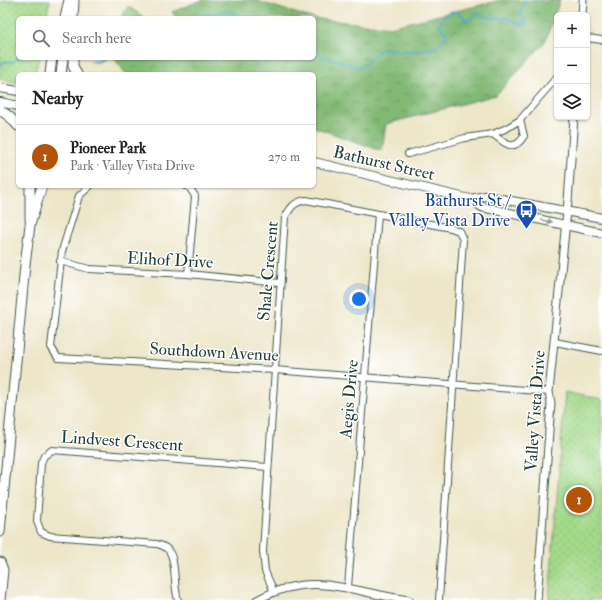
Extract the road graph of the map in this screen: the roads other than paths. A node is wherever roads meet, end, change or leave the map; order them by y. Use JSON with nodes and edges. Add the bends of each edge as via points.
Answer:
{"nodes":[{"id":1,"x":69,"y":0,"type":"edge"},
{"id":2,"x":74,"y":0,"type":"edge"},
{"id":3,"x":583,"y":0,"type":"edge"},
{"id":4,"x":582,"y":12,"type":"edge"},
{"id":5,"x":65,"y":16,"type":"edge"},
{"id":6,"x":73,"y":16,"type":"edge"},
{"id":7,"x":590,"y":38,"type":"edge"},
{"id":8,"x":602,"y":40,"type":"edge"},
{"id":9,"x":52,"y":60,"type":"edge"},
{"id":10,"x":63,"y":60,"type":"edge"},
{"id":11,"x":73,"y":60,"type":"edge"},
{"id":12,"x":50,"y":72,"type":"edge"},
{"id":13,"x":60,"y":72,"type":"edge"},
{"id":14,"x":76,"y":72,"type":"edge"},
{"id":15,"x":554,"y":80,"type":"edge"},
{"id":16,"x":0,"y":88,"type":"edge"},
{"id":17,"x":16,"y":91,"type":"edge"},
{"id":18,"x":0,"y":102,"type":"edge"},
{"id":19,"x":16,"y":106,"type":"edge"},
{"id":20,"x":0,"y":110,"type":"edge"},
{"id":21,"x":520,"y":120,"type":"junction"},
{"id":22,"x":574,"y":120,"type":"edge"},
{"id":23,"x":16,"y":124,"type":"edge"},
{"id":24,"x":493,"y":134,"type":"junction"},
{"id":25,"x":408,"y":154,"type":"dead end"},
{"id":26,"x":316,"y":162,"type":"edge"},
{"id":27,"x":29,"y":188,"type":"edge"},
{"id":28,"x":42,"y":188,"type":"edge"},
{"id":29,"x":88,"y":188,"type":"edge"},
{"id":30,"x":190,"y":188,"type":"edge"},
{"id":31,"x":470,"y":199,"type":"junction"},
{"id":32,"x":567,"y":211,"type":"junction"},
{"id":33,"x":378,"y":214,"type":"junction"},
{"id":34,"x":602,"y":218,"type":"edge"},
{"id":35,"x":564,"y":224,"type":"junction"},
{"id":36,"x":30,"y":225,"type":"junction"},
{"id":37,"x":602,"y":233,"type":"edge"},
{"id":38,"x":60,"y":261,"type":"junction"},
{"id":39,"x":188,"y":274,"type":"junction"},
{"id":40,"x":280,"y":282,"type":"junction"},
{"id":41,"x":555,"y":342,"type":"junction"},
{"id":42,"x":602,"y":351,"type":"edge"},
{"id":43,"x":274,"y":370,"type":"junction"},
{"id":44,"x":365,"y":376,"type":"junction"},
{"id":45,"x":453,"y":384,"type":"junction"},
{"id":46,"x":549,"y":392,"type":"junction"},
{"id":47,"x":268,"y":467,"type":"junction"},
{"id":48,"x":0,"y":532,"type":"edge"},
{"id":49,"x":0,"y":562,"type":"edge"},
{"id":50,"x":348,"y":587,"type":"junction"},
{"id":51,"x":274,"y":592,"type":"junction"},
{"id":52,"x":0,"y":600,"type":"edge"},
{"id":53,"x":178,"y":600,"type":"edge"},
{"id":54,"x":257,"y":600,"type":"edge"},
{"id":55,"x":409,"y":600,"type":"edge"},
{"id":56,"x":439,"y":600,"type":"edge"},
{"id":57,"x":537,"y":600,"type":"edge"}],
"edges":[{"from":1,"to":5,"type":"main road"},
{"from":2,"to":6,"type":"main road"},
{"from":3,"to":4,"type":"street"},
{"from":7,"to":8,"type":"street"},
{"from":9,"to":12,"type":"main road"},
{"from":10,"to":13,"type":"main road"},
{"from":11,"to":14,"type":"main road"},
{"from":15,"to":21,"type":"street"},
{"from":16,"to":17,"type":"main road"},
{"from":18,"to":19,"type":"main road"},
{"from":20,"to":23,"type":"main road"},
{"from":21,"to":24,"type":"street"},
{"from":21,"to":24,"type":"street","via":[[524,136],[520,143],[512,146],[505,144]]},
{"from":22,"to":32,"type":"street","name":"Valley Vista Drive"},
{"from":24,"to":25,"type":"street","via":[[465,138]]},
{"from":26,"to":31,"type":"main road","name":"Bathurst Street"},
{"from":27,"to":36,"type":"main road"},
{"from":28,"to":36,"type":"main road"},
{"from":29,"to":38,"type":"street","name":"Southdown Avenue","via":[[79,196]]},
{"from":30,"to":39,"type":"street","via":[[195,196]]},
{"from":31,"to":32,"type":"main road","name":"Bathurst Street","via":[[486,196]]},
{"from":31,"to":35,"type":"main road","name":"Bathurst Street","one_way":true,"via":[[482,207]]},
{"from":32,"to":34,"type":"main road","name":"Bathurst Street"},
{"from":32,"to":35,"type":"street","name":"Valley Vista Drive"},
{"from":33,"to":40,"type":"street","name":"Shale Crescent","via":[[306,200],[298,201],[291,206],[285,217]]},
{"from":33,"to":44,"type":"street","name":"Aegis Drive"},
{"from":33,"to":45,"type":"street","name":"Shale Crescent","via":[[451,228],[459,231],[463,240]]},
{"from":35,"to":37,"type":"main road","name":"Bathurst Street"},
{"from":35,"to":41,"type":"street","name":"Valley Vista Drive"},
{"from":36,"to":48,"type":"main road"},
{"from":38,"to":39,"type":"street","name":"Elihof Drive","via":[[90,270]]},
{"from":38,"to":43,"type":"street","name":"Southdown Avenue","via":[[51,347],[58,358]]},
{"from":39,"to":40,"type":"street","name":"Elihof Drive"},
{"from":40,"to":43,"type":"street","name":"Shale Crescent"},
{"from":41,"to":42,"type":"street"},
{"from":41,"to":46,"type":"street","name":"Valley Vista Drive"},
{"from":43,"to":44,"type":"street","name":"Southdown Avenue"},
{"from":43,"to":47,"type":"street","name":"Shale Crescent"},
{"from":44,"to":45,"type":"street","name":"Southdown Avenue"},
{"from":44,"to":50,"type":"street","name":"Aegis Drive"},
{"from":45,"to":46,"type":"street","name":"Southdown Avenue"},
{"from":45,"to":56,"type":"street","name":"Shale Crescent"},
{"from":46,"to":57,"type":"street","name":"Valley Vista Drive","via":[[551,403]]},
{"from":47,"to":51,"type":"street","name":"Shale Crescent","via":[[263,551],[265,571]]},
{"from":47,"to":53,"type":"street","name":"Lindvest Crescent","via":[[52,450],[44,456],[41,463],[37,521],[41,532],[50,536],[157,544],[166,548],[172,556]]},
{"from":49,"to":52,"type":"main road","via":[[3,570]]},
{"from":50,"to":51,"type":"street","via":[[302,585]]},
{"from":50,"to":55,"type":"street"},
{"from":51,"to":54,"type":"street"}]}
